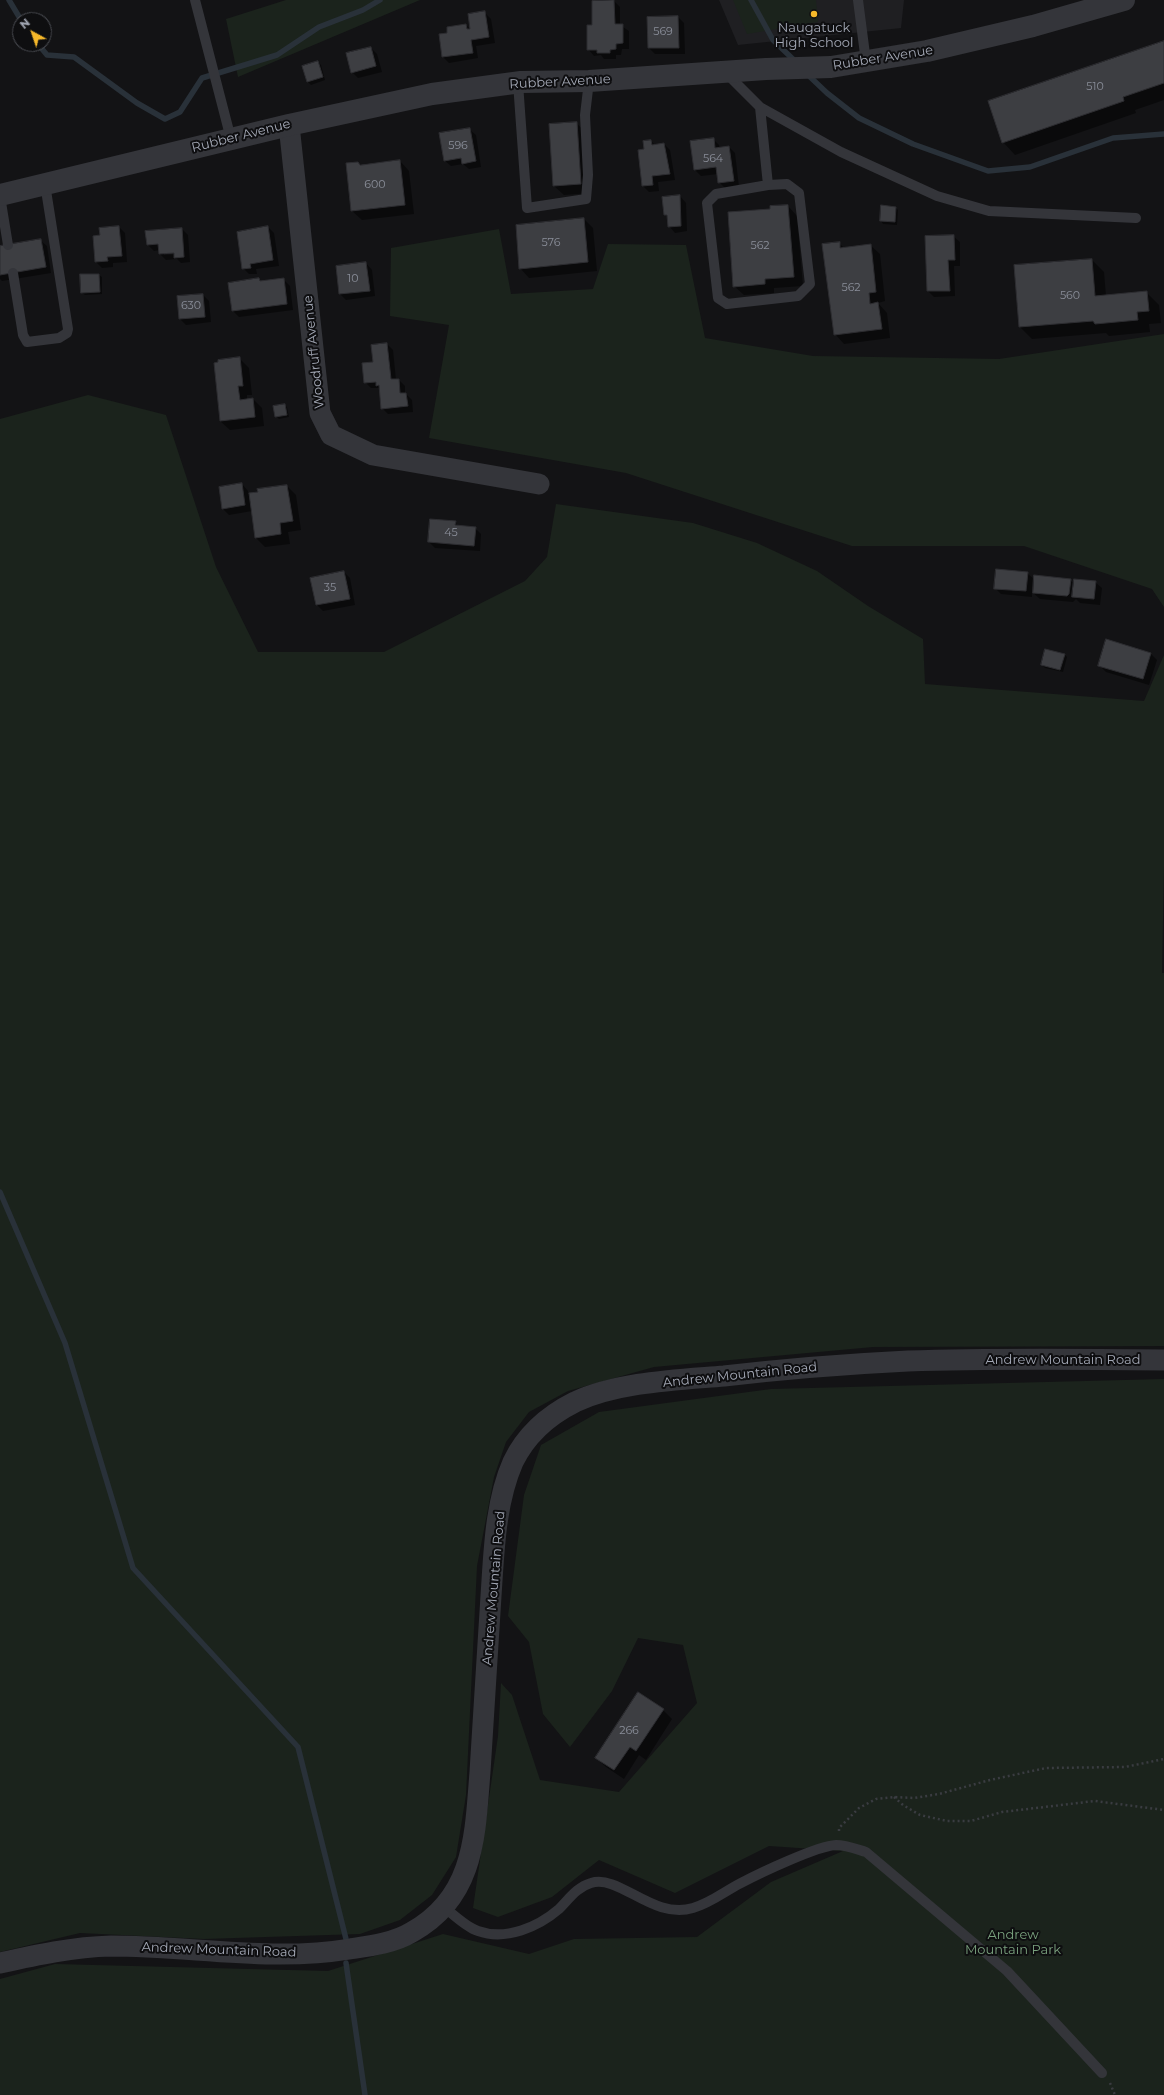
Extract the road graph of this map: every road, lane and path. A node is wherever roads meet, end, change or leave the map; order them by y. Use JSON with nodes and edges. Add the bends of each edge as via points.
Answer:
{"nodes":[{"id":1,"x":195,"y":0,"type":"edge"},
{"id":2,"x":858,"y":0,"type":"edge"},
{"id":3,"x":1124,"y":0,"type":"edge"},
{"id":4,"x":866,"y":62,"type":"junction"},
{"id":5,"x":725,"y":72,"type":"junction"},
{"id":6,"x":590,"y":81,"type":"junction"},
{"id":7,"x":518,"y":83,"type":"junction"},
{"id":8,"x":760,"y":107,"type":"junction"},
{"id":9,"x":289,"y":125,"type":"junction"},
{"id":10,"x":231,"y":139,"type":"junction"},
{"id":11,"x":45,"y":184,"type":"junction"},
{"id":12,"x":768,"y":185,"type":"junction"},
{"id":13,"x":0,"y":196,"type":"edge"},
{"id":14,"x":1136,"y":218,"type":"dead end"},
{"id":15,"x":8,"y":245,"type":"dead end"},
{"id":16,"x":13,"y":273,"type":"dead end"},
{"id":17,"x":539,"y":484,"type":"dead end"},
{"id":18,"x":1164,"y":1360,"type":"edge"},
{"id":19,"x":1164,"y":1759,"type":"edge"},
{"id":20,"x":894,"y":1797,"type":"junction"},
{"id":21,"x":1164,"y":1810,"type":"edge"},
{"id":22,"x":836,"y":1845,"type":"junction"},
{"id":23,"x":444,"y":1907,"type":"junction"},
{"id":24,"x":0,"y":1963,"type":"edge"},
{"id":25,"x":1102,"y":2073,"type":"dead end"}],
"edges":[{"from":1,"to":10,"type":"lane"},
{"from":2,"to":4,"type":"lane"},
{"from":3,"to":4,"type":"street","name":"Rubber Avenue","via":[[1033,26],[927,51]]},
{"from":4,"to":5,"type":"street","name":"Rubber Avenue","via":[[831,67]]},
{"from":5,"to":6,"type":"street","name":"Rubber Avenue"},
{"from":5,"to":8,"type":"lane"},
{"from":6,"to":7,"type":"street","name":"Rubber Avenue"},
{"from":6,"to":7,"type":"lane","via":[[585,114],[588,175],[586,199],[526,208]]},
{"from":7,"to":9,"type":"street","name":"Rubber Avenue","via":[[432,94]]},
{"from":8,"to":12,"type":"lane"},
{"from":8,"to":14,"type":"lane","via":[[841,152],[937,196],[989,210]]},
{"from":9,"to":10,"type":"street","name":"Rubber Avenue"},
{"from":9,"to":17,"type":"street","name":"Woodruff Avenue","via":[[320,413],[330,435],[373,455]]},
{"from":10,"to":11,"type":"street","name":"Rubber Avenue"},
{"from":11,"to":13,"type":"street","name":"Rubber Avenue"},
{"from":11,"to":16,"type":"lane","via":[[67,334],[27,342],[23,335]]},
{"from":12,"to":12,"type":"lane","via":[[787,184],[799,193],[810,284],[798,296],[727,304],[718,298],[707,203],[716,194]]},
{"from":13,"to":15,"type":"lane"},
{"from":18,"to":23,"type":"street","name":"Andrew Mountain Road","via":[[910,1361],[775,1370],[681,1380],[607,1392],[576,1402],[544,1422],[516,1456],[502,1497],[494,1554],[473,1846],[464,1874]]},
{"from":19,"to":20,"type":"path","via":[[1125,1767],[1046,1768],[939,1794],[914,1798]]},
{"from":20,"to":21,"type":"path","via":[[920,1815],[947,1821],[971,1821],[1002,1812],[1095,1801]]},
{"from":20,"to":22,"type":"path","via":[[876,1799],[859,1808],[839,1828]]},
{"from":22,"to":23,"type":"lane","via":[[788,1862],[741,1883],[709,1902],[686,1910],[664,1908],[643,1901],[605,1882],[592,1882],[582,1886],[543,1921],[507,1934],[478,1931]]},
{"from":22,"to":25,"type":"lane","via":[[866,1852],[979,1946],[1007,1972]]},
{"from":23,"to":24,"type":"street","name":"Andrew Mountain Road","via":[[409,1934],[386,1942],[334,1951],[284,1955],[90,1947]]}]}
